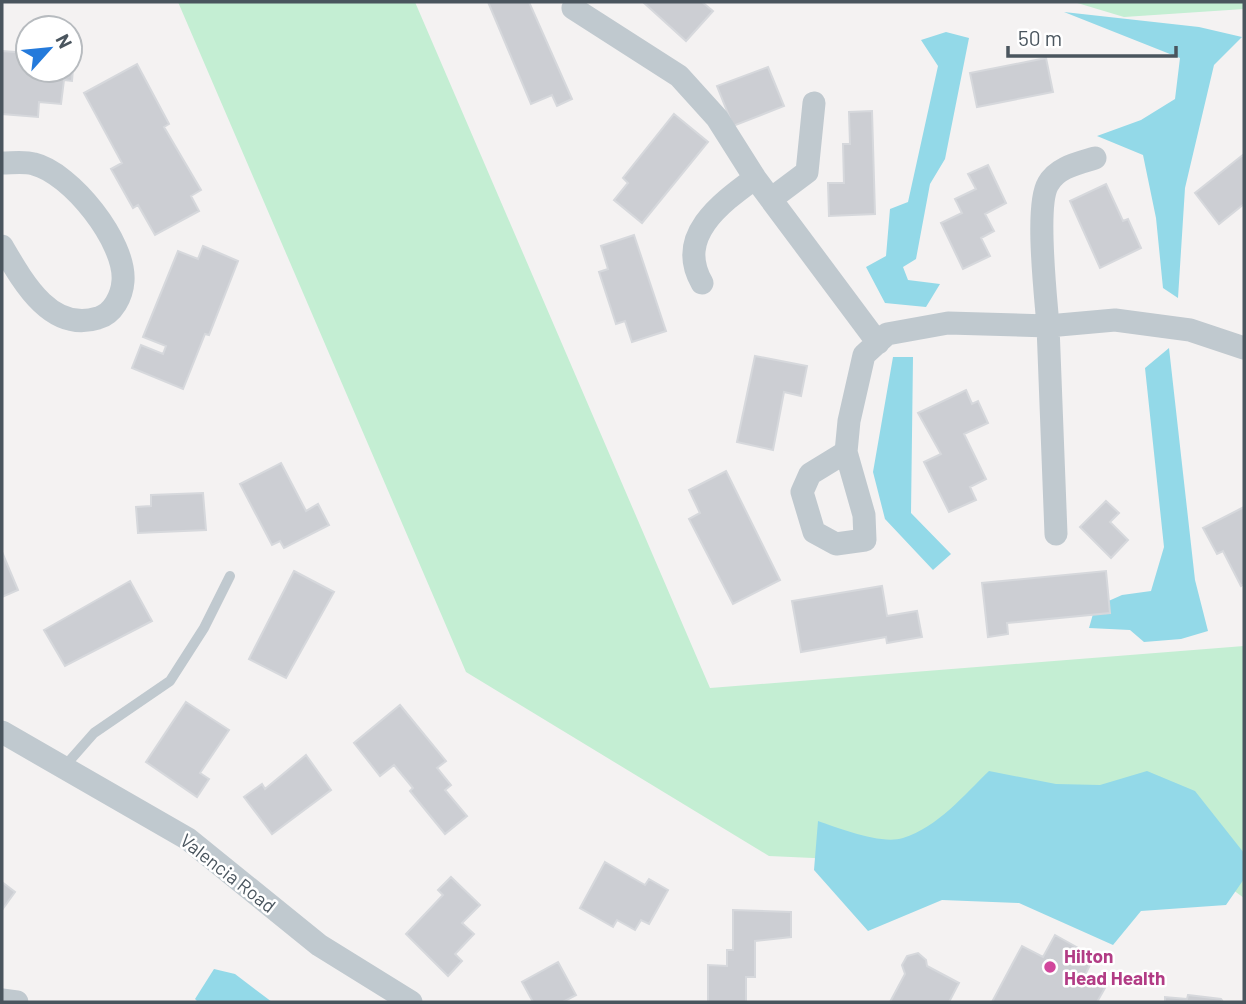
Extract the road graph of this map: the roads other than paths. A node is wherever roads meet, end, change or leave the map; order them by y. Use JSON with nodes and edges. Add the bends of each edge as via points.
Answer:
{"nodes":[{"id":1,"x":573,"y":8,"type":"dead end"},
{"id":2,"x":814,"y":103,"type":"dead end"},
{"id":3,"x":1095,"y":158,"type":"dead end"},
{"id":4,"x":2,"y":163,"type":"edge"},
{"id":5,"x":755,"y":178,"type":"junction"},
{"id":6,"x":771,"y":199,"type":"junction"},
{"id":7,"x":2,"y":246,"type":"edge"},
{"id":8,"x":702,"y":284,"type":"dead end"},
{"id":9,"x":1048,"y":326,"type":"junction"},
{"id":10,"x":878,"y":343,"type":"junction"},
{"id":11,"x":1244,"y":348,"type":"edge"},
{"id":12,"x":846,"y":452,"type":"dead end"},
{"id":13,"x":1056,"y":534,"type":"dead end"},
{"id":14,"x":230,"y":576,"type":"dead end"},
{"id":15,"x":2,"y":732,"type":"edge"},
{"id":16,"x":64,"y":767,"type":"junction"},
{"id":17,"x":2,"y":1000,"type":"edge"},
{"id":18,"x":17,"y":1002,"type":"edge"},
{"id":19,"x":411,"y":1002,"type":"edge"}],
"edges":[{"from":1,"to":5,"type":"street","via":[[679,76],[717,118]]},
{"from":2,"to":6,"type":"street","via":[[807,172]]},
{"from":3,"to":9,"type":"street","via":[[1068,166],[1048,184],[1042,220]]},
{"from":4,"to":7,"type":"street","via":[[34,164],[53,173],[106,227],[119,253],[123,280],[118,302],[106,316],[84,323],[64,321],[22,279]]},
{"from":5,"to":6,"type":"street"},
{"from":5,"to":8,"type":"street","via":[[712,209],[694,244],[695,271]]},
{"from":6,"to":10,"type":"street"},
{"from":9,"to":10,"type":"street","via":[[948,323],[887,334]]},
{"from":9,"to":11,"type":"street","via":[[1115,320],[1190,330]]},
{"from":9,"to":13,"type":"street"},
{"from":10,"to":12,"type":"street","via":[[864,355]]},
{"from":14,"to":16,"type":"lane","via":[[170,681],[94,733]]},
{"from":15,"to":16,"type":"street","name":"Valencia Road"},
{"from":16,"to":19,"type":"street","name":"Valencia Road","via":[[188,839],[319,945]]},
{"from":17,"to":18,"type":"street"}]}
